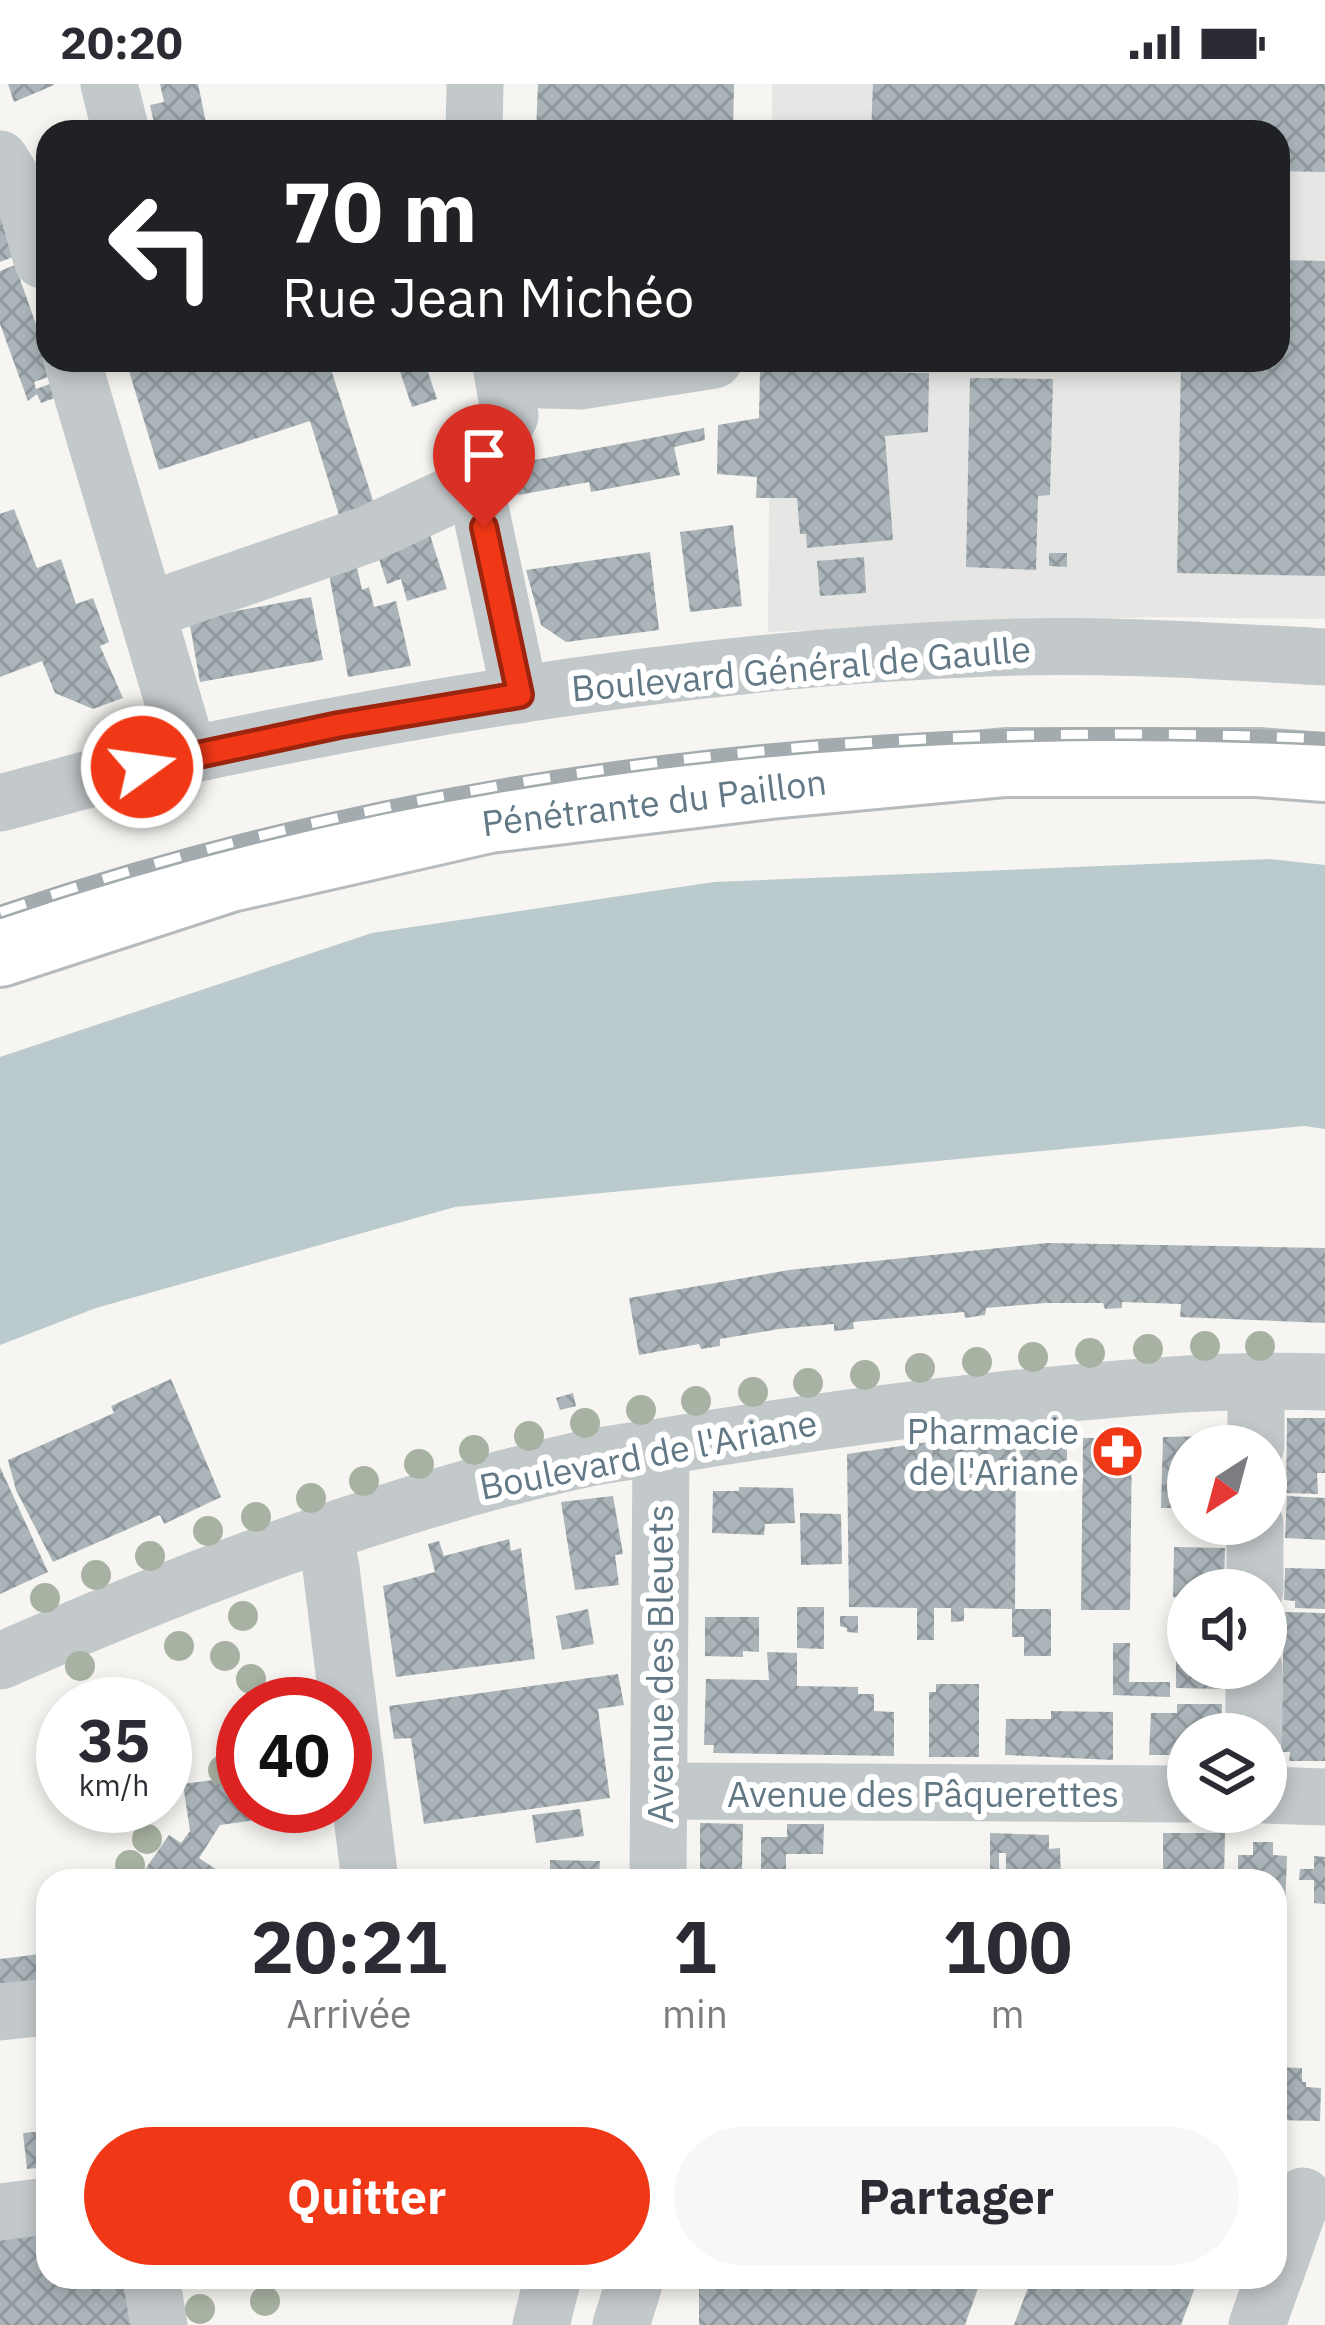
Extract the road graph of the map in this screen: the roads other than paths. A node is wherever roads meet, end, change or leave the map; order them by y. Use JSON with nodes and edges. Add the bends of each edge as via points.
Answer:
{"nodes":[{"id":1,"x":109,"y":84,"type":"edge"},
{"id":2,"x":475,"y":84,"type":"edge"},
{"id":3,"x":118,"y":120,"type":"edge"},
{"id":4,"x":474,"y":120,"type":"edge"},
{"id":5,"x":0,"y":159,"type":"edge"},
{"id":6,"x":36,"y":234,"type":"edge"},
{"id":7,"x":76,"y":372,"type":"edge"},
{"id":8,"x":637,"y":372,"type":"edge"},
{"id":9,"x":505,"y":385,"type":"edge"},
{"id":10,"x":475,"y":484,"type":"junction"},
{"id":11,"x":146,"y":610,"type":"junction"},
{"id":12,"x":1325,"y":657,"type":"edge"},
{"id":13,"x":520,"y":695,"type":"junction"},
{"id":14,"x":189,"y":754,"type":"junction"},
{"id":15,"x":1325,"y":767,"type":"edge"},
{"id":16,"x":0,"y":802,"type":"edge"},
{"id":17,"x":1325,"y":805,"type":"edge"},
{"id":18,"x":0,"y":953,"type":"edge"},
{"id":19,"x":0,"y":985,"type":"edge"},
{"id":20,"x":1256,"y":1380,"type":"junction"},
{"id":21,"x":1325,"y":1382,"type":"edge"},
{"id":22,"x":1256,"y":1425,"type":"edge"},
{"id":23,"x":661,"y":1447,"type":"junction"},
{"id":24,"x":324,"y":1534,"type":"junction"},
{"id":25,"x":0,"y":1661,"type":"edge"},
{"id":26,"x":658,"y":1791,"type":"junction"},
{"id":27,"x":1167,"y":1794,"type":"edge"},
{"id":28,"x":1287,"y":1796,"type":"edge"},
{"id":29,"x":1325,"y":1798,"type":"edge"},
{"id":30,"x":369,"y":1869,"type":"edge"},
{"id":31,"x":658,"y":1869,"type":"edge"},
{"id":32,"x":36,"y":2008,"type":"edge"},
{"id":33,"x":0,"y":2012,"type":"edge"},
{"id":34,"x":1301,"y":2196,"type":"edge"},
{"id":35,"x":36,"y":2208,"type":"edge"},
{"id":36,"x":0,"y":2212,"type":"edge"},
{"id":37,"x":1287,"y":2239,"type":"edge"},
{"id":38,"x":153,"y":2289,"type":"edge"},
{"id":39,"x":550,"y":2289,"type":"edge"},
{"id":40,"x":632,"y":2289,"type":"edge"},
{"id":41,"x":1270,"y":2289,"type":"edge"},
{"id":42,"x":159,"y":2325,"type":"edge"},
{"id":43,"x":541,"y":2325,"type":"edge"},
{"id":44,"x":621,"y":2325,"type":"edge"},
{"id":45,"x":1257,"y":2325,"type":"edge"}],
"edges":[{"from":1,"to":3,"type":"street"},
{"from":2,"to":4,"type":"street"},
{"from":5,"to":6,"type":"street"},
{"from":7,"to":11,"type":"street"},
{"from":8,"to":9,"type":"street"},
{"from":9,"to":10,"type":"street"},
{"from":10,"to":11,"type":"street","via":[[366,535]]},
{"from":10,"to":13,"type":"street"},
{"from":11,"to":14,"type":"street"},
{"from":12,"to":13,"type":"street","name":"Boulevard Général de Gaulle","via":[[992,647]]},
{"from":13,"to":14,"type":"street","name":"Boulevard Général de Gaulle"},
{"from":14,"to":16,"type":"street","name":"Boulevard Général de Gaulle"},
{"from":15,"to":18,"type":"main road","name":"Pénétrante du Paillon","via":[[1006,763],[489,819],[230,878]]},
{"from":17,"to":19,"type":"main road","name":"Pénétrante du Paillon","via":[[1010,798],[772,817],[494,854],[246,909]]},
{"from":20,"to":21,"type":"street","name":"Boulevard de l'Ariane"},
{"from":20,"to":22,"type":"street"},
{"from":20,"to":23,"type":"street","name":"Boulevard de l'Ariane","via":[[812,1420]]},
{"from":23,"to":24,"type":"street","name":"Boulevard de l'Ariane","via":[[556,1466]]},
{"from":23,"to":26,"type":"street","name":"Avenue des Bleuets"},
{"from":24,"to":25,"type":"street","name":"Boulevard de l'Ariane"},
{"from":24,"to":30,"type":"street"},
{"from":26,"to":27,"type":"street","name":"Avenue des Pâquerettes"},
{"from":26,"to":31,"type":"street","name":"Avenue des Bleuets"},
{"from":28,"to":29,"type":"street"},
{"from":32,"to":33,"type":"street"},
{"from":34,"to":37,"type":"street"},
{"from":35,"to":36,"type":"street"},
{"from":38,"to":42,"type":"street"},
{"from":39,"to":43,"type":"street"},
{"from":40,"to":44,"type":"street"},
{"from":41,"to":45,"type":"street"}]}
